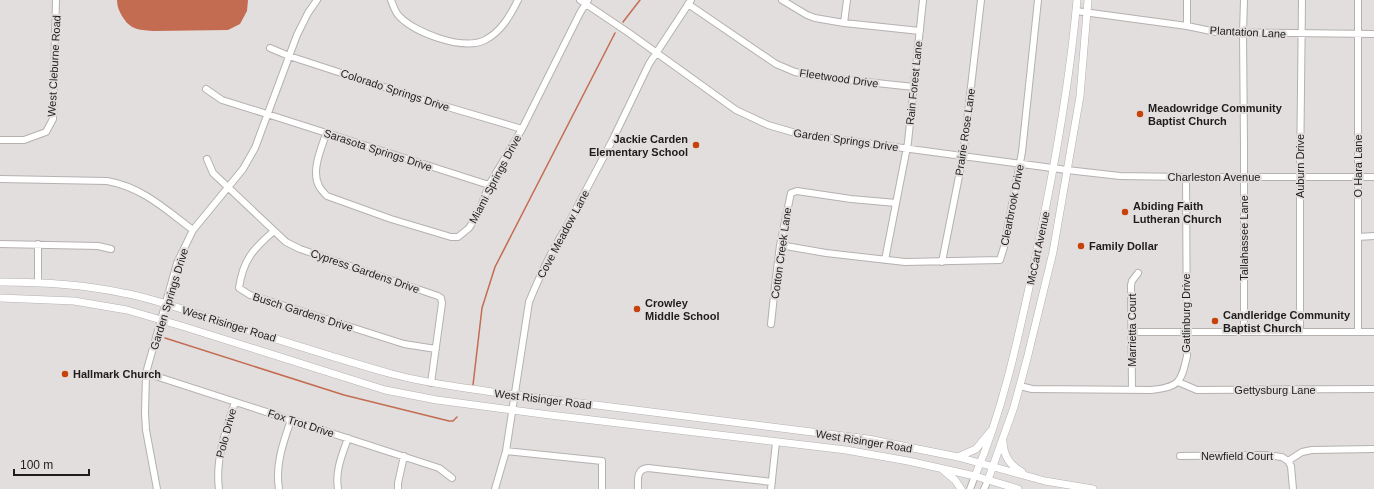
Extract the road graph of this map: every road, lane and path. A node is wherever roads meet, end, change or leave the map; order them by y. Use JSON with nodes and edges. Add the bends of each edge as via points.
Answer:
{"nodes":[{"id":1,"x":56,"y":0,"type":"edge"},
{"id":2,"x":317,"y":0,"type":"edge"},
{"id":3,"x":391,"y":0,"type":"edge"},
{"id":4,"x":518,"y":0,"type":"edge"},
{"id":5,"x":782,"y":0,"type":"edge"},
{"id":6,"x":847,"y":0,"type":"edge"},
{"id":7,"x":923,"y":0,"type":"edge"},
{"id":8,"x":981,"y":0,"type":"edge"},
{"id":9,"x":1038,"y":0,"type":"edge"},
{"id":10,"x":1077,"y":0,"type":"edge"},
{"id":11,"x":1088,"y":0,"type":"edge"},
{"id":12,"x":1187,"y":0,"type":"edge"},
{"id":13,"x":1244,"y":0,"type":"edge"},
{"id":14,"x":1302,"y":0,"type":"edge"},
{"id":15,"x":1358,"y":0,"type":"edge"},
{"id":16,"x":584,"y":1,"type":"edge"},
{"id":17,"x":689,"y":2,"type":"edge"},
{"id":18,"x":1076,"y":11,"type":"junction"},
{"id":19,"x":1087,"y":12,"type":"junction"},
{"id":20,"x":844,"y":23,"type":"junction"},
{"id":21,"x":1187,"y":26,"type":"junction"},
{"id":22,"x":920,"y":31,"type":"junction"},
{"id":23,"x":1243,"y":33,"type":"junction"},
{"id":24,"x":1301,"y":34,"type":"junction"},
{"id":25,"x":1357,"y":34,"type":"junction"},
{"id":26,"x":1374,"y":34,"type":"edge"},
{"id":27,"x":270,"y":48,"type":"dead end"},
{"id":28,"x":656,"y":52,"type":"junction"},
{"id":29,"x":289,"y":56,"type":"junction"},
{"id":30,"x":914,"y":87,"type":"junction"},
{"id":31,"x":206,"y":89,"type":"dead end"},
{"id":32,"x":268,"y":114,"type":"junction"},
{"id":33,"x":522,"y":129,"type":"junction"},
{"id":34,"x":326,"y":134,"type":"junction"},
{"id":35,"x":0,"y":140,"type":"edge"},
{"id":36,"x":906,"y":148,"type":"junction"},
{"id":37,"x":963,"y":156,"type":"junction"},
{"id":38,"x":207,"y":159,"type":"dead end"},
{"id":39,"x":1020,"y":164,"type":"junction"},
{"id":40,"x":1054,"y":169,"type":"junction"},
{"id":41,"x":1067,"y":170,"type":"junction"},
{"id":42,"x":1186,"y":177,"type":"junction"},
{"id":43,"x":1244,"y":177,"type":"junction"},
{"id":44,"x":1300,"y":177,"type":"junction"},
{"id":45,"x":1358,"y":177,"type":"junction"},
{"id":46,"x":1374,"y":177,"type":"edge"},
{"id":47,"x":0,"y":179,"type":"edge"},
{"id":48,"x":489,"y":185,"type":"junction"},
{"id":49,"x":228,"y":186,"type":"junction"},
{"id":50,"x":896,"y":203,"type":"junction"},
{"id":51,"x":192,"y":230,"type":"junction"},
{"id":52,"x":274,"y":231,"type":"junction"},
{"id":53,"x":1374,"y":236,"type":"edge"},
{"id":54,"x":1358,"y":237,"type":"junction"},
{"id":55,"x":0,"y":244,"type":"edge"},
{"id":56,"x":38,"y":244,"type":"junction"},
{"id":57,"x":780,"y":246,"type":"junction"},
{"id":58,"x":111,"y":250,"type":"dead end"},
{"id":59,"x":885,"y":260,"type":"junction"},
{"id":60,"x":942,"y":262,"type":"junction"},
{"id":61,"x":1138,"y":273,"type":"dead end"},
{"id":62,"x":0,"y":282,"type":"edge"},
{"id":63,"x":38,"y":282,"type":"junction"},
{"id":64,"x":0,"y":298,"type":"edge"},
{"id":65,"x":165,"y":304,"type":"junction"},
{"id":66,"x":161,"y":319,"type":"junction"},
{"id":67,"x":772,"y":324,"type":"dead end"},
{"id":68,"x":1132,"y":332,"type":"junction"},
{"id":69,"x":1187,"y":332,"type":"junction"},
{"id":70,"x":1244,"y":332,"type":"junction"},
{"id":71,"x":1300,"y":332,"type":"junction"},
{"id":72,"x":1358,"y":332,"type":"junction"},
{"id":73,"x":1374,"y":332,"type":"edge"},
{"id":74,"x":436,"y":349,"type":"junction"},
{"id":75,"x":146,"y":373,"type":"junction"},
{"id":76,"x":1178,"y":382,"type":"junction"},
{"id":77,"x":431,"y":383,"type":"junction"},
{"id":78,"x":1020,"y":386,"type":"junction"},
{"id":79,"x":1132,"y":390,"type":"junction"},
{"id":80,"x":1374,"y":390,"type":"edge"},
{"id":81,"x":515,"y":395,"type":"junction"},
{"id":82,"x":235,"y":402,"type":"junction"},
{"id":83,"x":512,"y":410,"type":"junction"},
{"id":84,"x":291,"y":420,"type":"junction"},
{"id":85,"x":778,"y":428,"type":"junction"},
{"id":86,"x":993,"y":429,"type":"junction"},
{"id":87,"x":348,"y":438,"type":"junction"},
{"id":88,"x":1003,"y":438,"type":"junction"},
{"id":89,"x":776,"y":442,"type":"junction"},
{"id":90,"x":1374,"y":449,"type":"edge"},
{"id":91,"x":506,"y":451,"type":"junction"},
{"id":92,"x":404,"y":456,"type":"junction"},
{"id":93,"x":1180,"y":456,"type":"dead end"},
{"id":94,"x":958,"y":457,"type":"junction"},
{"id":95,"x":1288,"y":461,"type":"junction"},
{"id":96,"x":981,"y":463,"type":"junction"},
{"id":97,"x":993,"y":467,"type":"junction"},
{"id":98,"x":942,"y":469,"type":"junction"},
{"id":99,"x":975,"y":476,"type":"junction"},
{"id":100,"x":1029,"y":477,"type":"junction"},
{"id":101,"x":452,"y":478,"type":"dead end"},
{"id":102,"x":988,"y":480,"type":"junction"},
{"id":103,"x":772,"y":486,"type":"edge"},
{"id":104,"x":157,"y":489,"type":"edge"},
{"id":105,"x":219,"y":489,"type":"edge"},
{"id":106,"x":278,"y":489,"type":"edge"},
{"id":107,"x":338,"y":489,"type":"edge"},
{"id":108,"x":398,"y":489,"type":"edge"},
{"id":109,"x":495,"y":489,"type":"edge"},
{"id":110,"x":602,"y":489,"type":"edge"},
{"id":111,"x":638,"y":489,"type":"edge"},
{"id":112,"x":961,"y":489,"type":"edge"},
{"id":113,"x":970,"y":489,"type":"edge"},
{"id":114,"x":984,"y":489,"type":"edge"},
{"id":115,"x":1013,"y":489,"type":"edge"},
{"id":116,"x":1093,"y":489,"type":"edge"},
{"id":117,"x":1293,"y":489,"type":"edge"}],
"edges":[{"from":1,"to":35,"type":"street","name":"West Cleburne Road","via":[[53,119],[46,132],[24,140]]},
{"from":2,"to":29,"type":"street","name":"Garden Springs Drive","via":[[297,35]]},
{"from":3,"to":4,"type":"street","via":[[398,16],[410,26],[444,40],[467,44],[484,41],[497,32],[508,19]]},
{"from":5,"to":20,"type":"street","via":[[815,18]]},
{"from":6,"to":20,"type":"street"},
{"from":7,"to":22,"type":"street","name":"Rain Forest Lane"},
{"from":8,"to":37,"type":"street","name":"Prairie Rose Lane"},
{"from":9,"to":39,"type":"street","name":"Clearbrook Drive"},
{"from":10,"to":18,"type":"main road","name":"McCart Avenue"},
{"from":11,"to":19,"type":"main road","name":"McCart Avenue"},
{"from":12,"to":21,"type":"street"},
{"from":13,"to":23,"type":"street","name":"Tallahassee Lane"},
{"from":14,"to":24,"type":"street","name":"Auburn Drive"},
{"from":15,"to":25,"type":"street","name":"O Hara Lane"},
{"from":16,"to":28,"type":"street","name":"Garden Springs Drive"},
{"from":16,"to":33,"type":"street","name":"Miami Springs Drive"},
{"from":17,"to":28,"type":"street","name":"Cove Meadow Lane"},
{"from":17,"to":30,"type":"street","name":"Fleetwood Drive","via":[[776,64],[795,72]]},
{"from":18,"to":19,"type":"street","name":"Plantation Lane"},
{"from":18,"to":40,"type":"main road","name":"McCart Avenue"},
{"from":19,"to":21,"type":"street","name":"Plantation Lane"},
{"from":19,"to":41,"type":"main road","name":"McCart Avenue","via":[[1080,96]]},
{"from":20,"to":22,"type":"street"},
{"from":21,"to":23,"type":"street","name":"Plantation Lane","via":[[1216,32]]},
{"from":22,"to":30,"type":"street","name":"Rain Forest Lane"},
{"from":23,"to":24,"type":"street","name":"Plantation Lane"},
{"from":23,"to":43,"type":"street","name":"Tallahassee Lane"},
{"from":24,"to":25,"type":"street","name":"Plantation Lane"},
{"from":24,"to":44,"type":"street","name":"Auburn Drive"},
{"from":25,"to":26,"type":"street","name":"Plantation Lane"},
{"from":25,"to":45,"type":"street","name":"O Hara Lane"},
{"from":27,"to":29,"type":"street","name":"Colorado Springs Drive"},
{"from":28,"to":36,"type":"street","name":"Garden Springs Drive","via":[[736,110],[768,125],[799,134]]},
{"from":28,"to":81,"type":"street","name":"Cove Meadow Lane","via":[[534,291]]},
{"from":29,"to":32,"type":"street","name":"Garden Springs Drive"},
{"from":29,"to":33,"type":"street","name":"Colorado Springs Drive"},
{"from":30,"to":36,"type":"street","name":"Rain Forest Lane"},
{"from":31,"to":32,"type":"street","name":"Sarasota Springs Drive","via":[[222,100]]},
{"from":32,"to":34,"type":"street","name":"Sarasota Springs Drive"},
{"from":32,"to":49,"type":"street","name":"Garden Springs Drive","via":[[243,169]]},
{"from":33,"to":48,"type":"street","name":"Miami Springs Drive"},
{"from":34,"to":48,"type":"street","name":"Sarasota Springs Drive"},
{"from":34,"to":48,"type":"street","name":"Miami Springs Drive","via":[[317,167],[316,179],[320,188],[327,196],[391,219],[458,237],[478,214]]},
{"from":36,"to":37,"type":"street","name":"Garden Springs Drive"},
{"from":36,"to":50,"type":"street","name":"Rain Forest Lane"},
{"from":37,"to":39,"type":"street","name":"Garden Springs Drive"},
{"from":37,"to":60,"type":"street","name":"Prairie Rose Lane"},
{"from":38,"to":49,"type":"street","name":"Cypress Gardens Drive","via":[[213,173]]},
{"from":39,"to":40,"type":"street","name":"Garden Springs Drive"},
{"from":39,"to":60,"type":"street","name":"Clearbrook Drive","via":[[1000,260]]},
{"from":40,"to":41,"type":"street","name":"Charleston Avenue"},
{"from":40,"to":86,"type":"main road","name":"McCart Avenue","via":[[1022,324]]},
{"from":41,"to":42,"type":"street","name":"Charleston Avenue","via":[[1133,177]]},
{"from":41,"to":78,"type":"main road","name":"McCart Avenue","via":[[1051,261]]},
{"from":42,"to":43,"type":"street","name":"Charleston Avenue"},
{"from":42,"to":69,"type":"street","name":"Gatlinburg Drive"},
{"from":43,"to":44,"type":"street","name":"Charleston Avenue"},
{"from":43,"to":70,"type":"street","name":"Tallahassee Lane"},
{"from":44,"to":45,"type":"street","name":"Charleston Avenue"},
{"from":44,"to":71,"type":"street","name":"Auburn Drive"},
{"from":45,"to":46,"type":"street","name":"Charleston Avenue"},
{"from":45,"to":54,"type":"street","name":"O Hara Lane"},
{"from":47,"to":51,"type":"street","via":[[120,183],[153,200]]},
{"from":49,"to":51,"type":"street","name":"Garden Springs Drive"},
{"from":49,"to":52,"type":"street","name":"Cypress Gardens Drive"},
{"from":50,"to":57,"type":"street","name":"Cotton Creek Lane","via":[[797,191],[790,193]]},
{"from":50,"to":59,"type":"street","name":"Rain Forest Lane"},
{"from":51,"to":65,"type":"street","name":"Garden Springs Drive","via":[[177,263]]},
{"from":52,"to":74,"type":"street","name":"Cypress Gardens Drive","via":[[286,242],[300,249],[441,298]]},
{"from":52,"to":74,"type":"street","name":"Busch Gardens Drive","via":[[248,258],[242,270],[239,288],[250,295],[404,344]]},
{"from":53,"to":54,"type":"street"},
{"from":54,"to":72,"type":"street","name":"O Hara Lane"},
{"from":55,"to":56,"type":"street"},
{"from":56,"to":58,"type":"street","via":[[98,246]]},
{"from":56,"to":63,"type":"street"},
{"from":57,"to":59,"type":"street","name":"Clearbrook Drive"},
{"from":57,"to":67,"type":"street","name":"Cotton Creek Lane"},
{"from":59,"to":60,"type":"street","name":"Clearbrook Drive"},
{"from":61,"to":68,"type":"street","name":"Marrietta Court","via":[[1132,281]]},
{"from":62,"to":63,"type":"main road","name":"West Risinger Road"},
{"from":63,"to":65,"type":"main road","name":"West Risinger Road","via":[[102,288]]},
{"from":64,"to":66,"type":"main road","name":"West Risinger Road","via":[[88,303]]},
{"from":65,"to":66,"type":"street","name":"Garden Springs Drive"},
{"from":65,"to":77,"type":"main road","name":"West Risinger Road","via":[[393,374]]},
{"from":66,"to":75,"type":"street","name":"Garden Springs Drive"},
{"from":66,"to":83,"type":"main road","name":"West Risinger Road","via":[[385,390]]},
{"from":68,"to":69,"type":"street"},
{"from":68,"to":79,"type":"street","name":"Marrietta Court"},
{"from":69,"to":70,"type":"street"},
{"from":69,"to":76,"type":"street","name":"Gatlinburg Drive","via":[[1187,356]]},
{"from":70,"to":71,"type":"street"},
{"from":71,"to":72,"type":"street"},
{"from":72,"to":73,"type":"street"},
{"from":74,"to":77,"type":"street","name":"Cypress Gardens Drive"},
{"from":75,"to":82,"type":"street","name":"Fox Trot Drive"},
{"from":75,"to":104,"type":"street","name":"Garden Springs Drive","via":[[146,430]]},
{"from":76,"to":79,"type":"street","via":[[1168,388]]},
{"from":76,"to":80,"type":"street","name":"Gettysburg Lane","via":[[1197,390]]},
{"from":77,"to":81,"type":"main road","name":"West Risinger Road"},
{"from":78,"to":79,"type":"street","via":[[1032,389]]},
{"from":78,"to":88,"type":"main road","name":"McCart Avenue"},
{"from":81,"to":83,"type":"street","name":"Cove Meadow Lane"},
{"from":81,"to":85,"type":"main road","name":"West Risinger Road"},
{"from":82,"to":84,"type":"street","name":"Fox Trot Drive"},
{"from":82,"to":105,"type":"street","name":"Polo Drive","via":[[221,446],[217,471]]},
{"from":83,"to":89,"type":"main road","name":"West Risinger Road"},
{"from":83,"to":91,"type":"street","name":"Cove Meadow Lane"},
{"from":84,"to":87,"type":"street","name":"Fox Trot Drive"},
{"from":84,"to":106,"type":"street","via":[[279,459]]},
{"from":85,"to":89,"type":"main road"},
{"from":85,"to":94,"type":"main road","name":"West Risinger Road","via":[[868,439]]},
{"from":86,"to":94,"type":"main road","via":[[976,449]]},
{"from":86,"to":96,"type":"main road","name":"McCart Avenue"},
{"from":87,"to":92,"type":"street","name":"Fox Trot Drive"},
{"from":87,"to":107,"type":"street","via":[[338,466]]},
{"from":88,"to":97,"type":"main road","name":"McCart Avenue"},
{"from":88,"to":100,"type":"main road","via":[[1003,451],[1010,464]]},
{"from":89,"to":98,"type":"main road","name":"West Risinger Road","via":[[846,450]]},
{"from":89,"to":103,"type":"street"},
{"from":90,"to":95,"type":"street","via":[[1312,450],[1302,452]]},
{"from":91,"to":109,"type":"street","name":"Cove Meadow Lane"},
{"from":91,"to":110,"type":"street","via":[[602,461]]},
{"from":92,"to":101,"type":"street","name":"Fox Trot Drive","via":[[439,468]]},
{"from":92,"to":108,"type":"street"},
{"from":93,"to":95,"type":"street","name":"Newfield Court","via":[[1275,455]]},
{"from":94,"to":96,"type":"main road","name":"West Risinger Road"},
{"from":95,"to":117,"type":"street","name":"Newfield Court","via":[[1291,466]]},
{"from":96,"to":97,"type":"main road","name":"West Risinger Road"},
{"from":96,"to":99,"type":"main road","name":"McCart Avenue"},
{"from":97,"to":100,"type":"main road","name":"West Risinger Road"},
{"from":97,"to":102,"type":"main road","name":"McCart Avenue"},
{"from":98,"to":99,"type":"main road","name":"West Risinger Road"},
{"from":98,"to":112,"type":"main road"},
{"from":99,"to":102,"type":"main road","name":"West Risinger Road"},
{"from":99,"to":113,"type":"street","name":"McCart Avenue"},
{"from":100,"to":116,"type":"main road","name":"West Risinger Road"},
{"from":102,"to":114,"type":"street","name":"McCart Avenue"},
{"from":102,"to":115,"type":"main road","name":"West Risinger Road"},
{"from":103,"to":111,"type":"street","via":[[648,468],[639,472]]}]}
